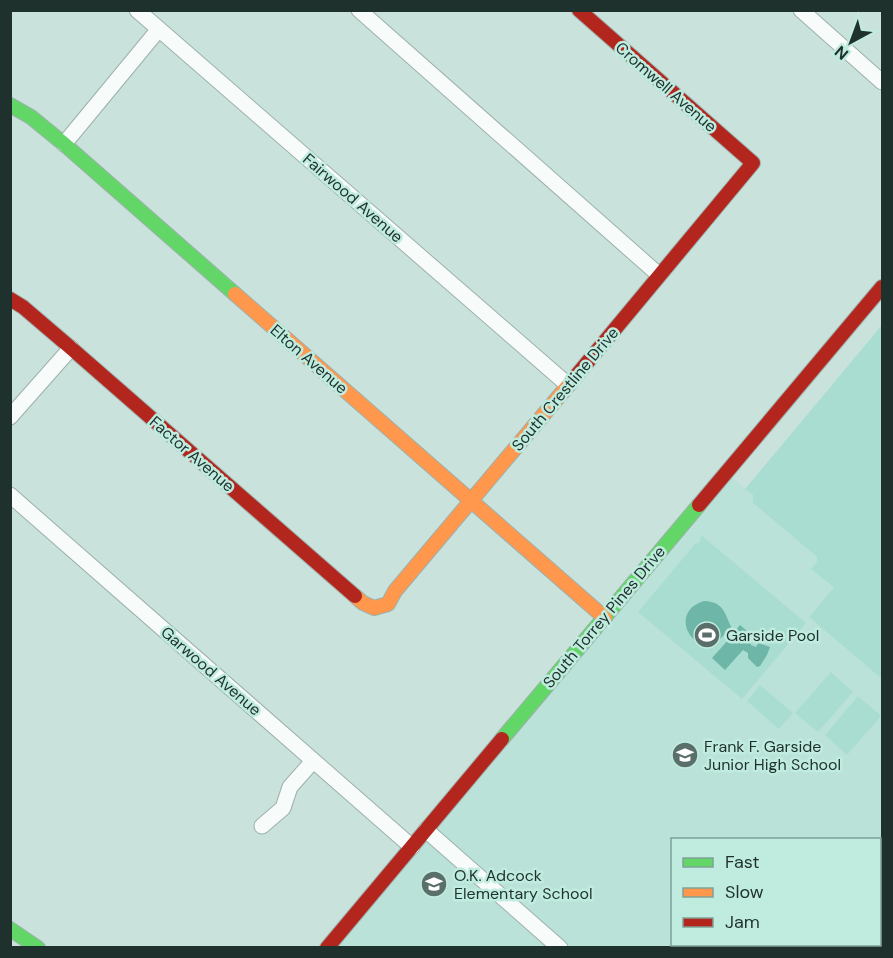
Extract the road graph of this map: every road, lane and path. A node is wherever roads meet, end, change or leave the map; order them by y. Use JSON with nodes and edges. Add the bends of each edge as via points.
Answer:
{"nodes":[{"id":1,"x":137,"y":10,"type":"edge"},
{"id":2,"x":359,"y":10,"type":"edge"},
{"id":3,"x":579,"y":10,"type":"edge"},
{"id":4,"x":801,"y":10,"type":"edge"},
{"id":5,"x":159,"y":29,"type":"junction"},
{"id":6,"x":882,"y":82,"type":"edge"},
{"id":7,"x":10,"y":105,"type":"edge"},
{"id":8,"x":64,"y":144,"type":"junction"},
{"id":9,"x":753,"y":163,"type":"joint"},
{"id":10,"x":659,"y":275,"type":"junction"},
{"id":11,"x":882,"y":287,"type":"edge"},
{"id":12,"x":10,"y":299,"type":"edge"},
{"id":13,"x":71,"y":348,"type":"junction"},
{"id":14,"x":568,"y":386,"type":"junction"},
{"id":15,"x":10,"y":417,"type":"edge"},
{"id":16,"x":10,"y":495,"type":"edge"},
{"id":17,"x":471,"y":502,"type":"junction"},
{"id":18,"x":374,"y":609,"type":"joint"},
{"id":19,"x":605,"y":618,"type":"junction"},
{"id":20,"x":313,"y":761,"type":"junction"},
{"id":21,"x":262,"y":826,"type":"dead end"},
{"id":22,"x":426,"y":830,"type":"junction"},
{"id":23,"x":411,"y":847,"type":"junction"},
{"id":24,"x":10,"y":929,"type":"edge"},
{"id":25,"x":38,"y":948,"type":"edge"},
{"id":26,"x":327,"y":948,"type":"edge"},
{"id":27,"x":560,"y":948,"type":"edge"}],
"edges":[{"from":1,"to":5,"type":"street","name":"Fairwood Avenue"},
{"from":2,"to":10,"type":"street"},
{"from":3,"to":9,"type":"main road","name":"Cromwell Avenue"},
{"from":4,"to":6,"type":"street"},
{"from":5,"to":8,"type":"street"},
{"from":5,"to":14,"type":"street","name":"Fairwood Avenue"},
{"from":7,"to":8,"type":"main road","name":"Elton Avenue"},
{"from":8,"to":17,"type":"main road","name":"Elton Avenue"},
{"from":9,"to":10,"type":"main road","name":"South Crestline Drive"},
{"from":10,"to":14,"type":"main road","name":"South Crestline Drive"},
{"from":11,"to":19,"type":"main road","name":"South Torrey Pines Drive"},
{"from":12,"to":13,"type":"main road","name":"Factor Avenue"},
{"from":13,"to":15,"type":"street"},
{"from":13,"to":18,"type":"main road","name":"Factor Avenue"},
{"from":14,"to":17,"type":"main road","name":"South Crestline Drive"},
{"from":16,"to":20,"type":"street","name":"Garwood Avenue"},
{"from":17,"to":18,"type":"main road","name":"South Crestline Drive","via":[[388,604]]},
{"from":17,"to":19,"type":"main road","name":"Elton Avenue"},
{"from":19,"to":22,"type":"main road","name":"South Torrey Pines Drive"},
{"from":20,"to":21,"type":"street","via":[[290,787],[283,808]]},
{"from":20,"to":23,"type":"street","name":"Garwood Avenue"},
{"from":22,"to":23,"type":"main road","name":"South Torrey Pines Drive"},
{"from":22,"to":27,"type":"street"},
{"from":23,"to":26,"type":"main road","name":"South Torrey Pines Drive"},
{"from":24,"to":25,"type":"main road"}]}
